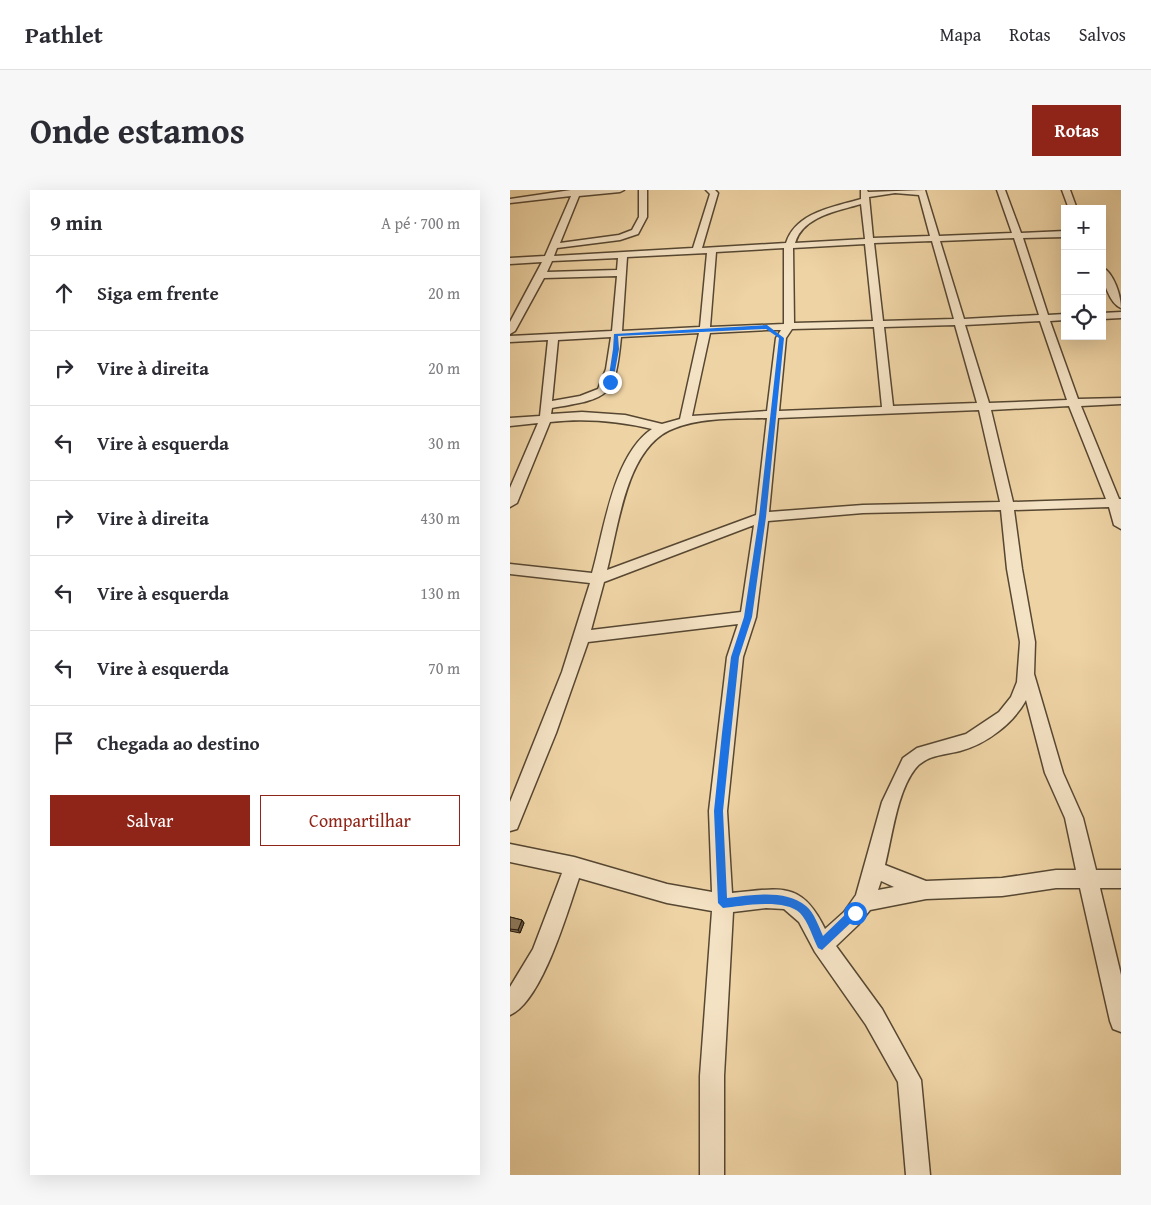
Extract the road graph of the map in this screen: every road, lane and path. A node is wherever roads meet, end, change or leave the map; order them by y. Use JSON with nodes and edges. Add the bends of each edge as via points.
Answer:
{"nodes":[{"id":1,"x":518,"y":190,"type":"edge"},
{"id":2,"x":620,"y":190,"type":"edge"},
{"id":3,"x":643,"y":190,"type":"edge"},
{"id":4,"x":710,"y":190,"type":"edge"},
{"id":5,"x":1001,"y":190,"type":"edge"},
{"id":6,"x":1066,"y":190,"type":"edge"},
{"id":7,"x":574,"y":191,"type":"edge"},
{"id":8,"x":921,"y":192,"type":"edge"},
{"id":9,"x":864,"y":196,"type":"edge"},
{"id":10,"x":514,"y":200,"type":"edge"},
{"id":11,"x":1072,"y":205,"type":"edge"},
{"id":12,"x":1061,"y":234,"type":"edge"},
{"id":13,"x":1019,"y":236,"type":"junction"},
{"id":14,"x":936,"y":240,"type":"junction"},
{"id":15,"x":870,"y":241,"type":"junction"},
{"id":16,"x":789,"y":245,"type":"junction"},
{"id":17,"x":554,"y":246,"type":"junction"},
{"id":18,"x":712,"y":249,"type":"junction"},
{"id":19,"x":696,"y":250,"type":"junction"},
{"id":20,"x":623,"y":255,"type":"junction"},
{"id":21,"x":547,"y":259,"type":"junction"},
{"id":22,"x":510,"y":261,"type":"edge"},
{"id":23,"x":621,"y":273,"type":"junction"},
{"id":24,"x":540,"y":275,"type":"junction"},
{"id":25,"x":1106,"y":277,"type":"edge"},
{"id":26,"x":1121,"y":305,"type":"edge"},
{"id":27,"x":1121,"y":315,"type":"edge"},
{"id":28,"x":1106,"y":316,"type":"edge"},
{"id":29,"x":1061,"y":317,"type":"edge"},
{"id":30,"x":1044,"y":318,"type":"junction"},
{"id":31,"x":959,"y":322,"type":"junction"},
{"id":32,"x":878,"y":325,"type":"junction"},
{"id":33,"x":790,"y":326,"type":"junction"},
{"id":34,"x":767,"y":327,"type":"junction"},
{"id":35,"x":705,"y":330,"type":"junction"},
{"id":36,"x":510,"y":331,"type":"edge"},
{"id":37,"x":615,"y":335,"type":"junction"},
{"id":38,"x":554,"y":338,"type":"junction"},
{"id":39,"x":781,"y":338,"type":"junction"},
{"id":40,"x":510,"y":339,"type":"edge"},
{"id":41,"x":1121,"y":401,"type":"edge"},
{"id":42,"x":1074,"y":404,"type":"junction"},
{"id":43,"x":984,"y":406,"type":"junction"},
{"id":44,"x":888,"y":410,"type":"junction"},
{"id":45,"x":546,"y":412,"type":"junction"},
{"id":46,"x":773,"y":414,"type":"junction"},
{"id":47,"x":685,"y":421,"type":"junction"},
{"id":48,"x":510,"y":422,"type":"edge"},
{"id":49,"x":662,"y":428,"type":"junction"},
{"id":50,"x":510,"y":503,"type":"edge"},
{"id":51,"x":1118,"y":503,"type":"edge"},
{"id":52,"x":1007,"y":506,"type":"junction"},
{"id":53,"x":762,"y":517,"type":"junction"},
{"id":54,"x":1121,"y":525,"type":"edge"},
{"id":55,"x":510,"y":569,"type":"edge"},
{"id":56,"x":598,"y":579,"type":"junction"},
{"id":57,"x":748,"y":617,"type":"junction"},
{"id":58,"x":584,"y":637,"type":"junction"},
{"id":59,"x":1028,"y":677,"type":"junction"},
{"id":60,"x":510,"y":824,"type":"edge"},
{"id":61,"x":510,"y":853,"type":"edge"},
{"id":62,"x":574,"y":866,"type":"junction"},
{"id":63,"x":872,"y":869,"type":"junction"},
{"id":64,"x":1090,"y":879,"type":"junction"},
{"id":65,"x":1121,"y":879,"type":"edge"},
{"id":66,"x":926,"y":890,"type":"junction"},
{"id":67,"x":863,"y":902,"type":"junction"},
{"id":68,"x":723,"y":903,"type":"junction"},
{"id":69,"x":822,"y":945,"type":"junction"},
{"id":70,"x":510,"y":1004,"type":"edge"},
{"id":71,"x":1121,"y":1020,"type":"edge"},
{"id":72,"x":712,"y":1175,"type":"edge"},
{"id":73,"x":918,"y":1175,"type":"edge"}],
"edges":[{"from":1,"to":10,"type":"street"},
{"from":2,"to":7,"type":"street"},
{"from":3,"to":17,"type":"street","via":[[643,217],[635,232]]},
{"from":4,"to":19,"type":"street","via":[[714,197]]},
{"from":5,"to":13,"type":"street"},
{"from":6,"to":11,"type":"street"},
{"from":7,"to":10,"type":"street"},
{"from":7,"to":17,"type":"street","via":[[575,200]]},
{"from":8,"to":9,"type":"street","via":[[895,191]]},
{"from":8,"to":14,"type":"street"},
{"from":9,"to":15,"type":"street"},
{"from":9,"to":16,"type":"street","via":[[806,221],[797,229]]},
{"from":12,"to":13,"type":"street"},
{"from":13,"to":14,"type":"street"},
{"from":13,"to":30,"type":"street"},
{"from":14,"to":15,"type":"street"},
{"from":14,"to":31,"type":"street"},
{"from":15,"to":16,"type":"street"},
{"from":15,"to":32,"type":"street"},
{"from":16,"to":18,"type":"street"},
{"from":16,"to":33,"type":"street"},
{"from":17,"to":21,"type":"street"},
{"from":18,"to":19,"type":"street"},
{"from":18,"to":35,"type":"street"},
{"from":19,"to":20,"type":"street"},
{"from":20,"to":21,"type":"street"},
{"from":20,"to":23,"type":"street"},
{"from":21,"to":22,"type":"street"},
{"from":21,"to":24,"type":"street"},
{"from":23,"to":24,"type":"street"},
{"from":23,"to":37,"type":"street"},
{"from":24,"to":36,"type":"street"},
{"from":25,"to":26,"type":"street"},
{"from":27,"to":28,"type":"street"},
{"from":29,"to":30,"type":"street"},
{"from":30,"to":31,"type":"street"},
{"from":30,"to":42,"type":"street"},
{"from":31,"to":32,"type":"street"},
{"from":31,"to":43,"type":"street"},
{"from":32,"to":33,"type":"street"},
{"from":32,"to":44,"type":"street"},
{"from":33,"to":34,"type":"street"},
{"from":33,"to":39,"type":"street"},
{"from":34,"to":35,"type":"street"},
{"from":34,"to":39,"type":"street"},
{"from":35,"to":37,"type":"street"},
{"from":35,"to":47,"type":"street"},
{"from":37,"to":38,"type":"street"},
{"from":37,"to":45,"type":"street","via":[[610,382],[604,390]]},
{"from":38,"to":40,"type":"street"},
{"from":38,"to":45,"type":"street"},
{"from":39,"to":46,"type":"street"},
{"from":41,"to":42,"type":"street"},
{"from":42,"to":43,"type":"street"},
{"from":42,"to":51,"type":"street"},
{"from":43,"to":44,"type":"street"},
{"from":43,"to":52,"type":"street"},
{"from":44,"to":46,"type":"street"},
{"from":45,"to":48,"type":"street"},
{"from":45,"to":49,"type":"street","via":[[599,416]]},
{"from":45,"to":50,"type":"street"},
{"from":46,"to":47,"type":"street"},
{"from":46,"to":53,"type":"street"},
{"from":47,"to":49,"type":"street"},
{"from":49,"to":56,"type":"street","via":[[649,437],[632,459]]},
{"from":51,"to":52,"type":"street"},
{"from":51,"to":54,"type":"street"},
{"from":52,"to":53,"type":"street","via":[[863,509]]},
{"from":52,"to":59,"type":"street","via":[[1015,572],[1029,642]]},
{"from":53,"to":56,"type":"street"},
{"from":53,"to":57,"type":"street"},
{"from":55,"to":56,"type":"street"},
{"from":56,"to":58,"type":"street"},
{"from":57,"to":58,"type":"street"},
{"from":57,"to":68,"type":"street","via":[[735,657],[718,811]]},
{"from":58,"to":60,"type":"street"},
{"from":59,"to":63,"type":"street","via":[[1021,698],[1002,722],[967,742],[928,750],[912,759],[888,813]]},
{"from":59,"to":64,"type":"street","via":[[1054,773],[1074,818]]},
{"from":61,"to":62,"type":"street"},
{"from":62,"to":68,"type":"street","via":[[675,895]]},
{"from":62,"to":70,"type":"street","via":[[539,958],[522,990]]},
{"from":63,"to":66,"type":"street"},
{"from":63,"to":67,"type":"street"},
{"from":64,"to":65,"type":"street"},
{"from":64,"to":66,"type":"street"},
{"from":64,"to":71,"type":"street"},
{"from":66,"to":67,"type":"street"},
{"from":67,"to":69,"type":"street"},
{"from":68,"to":69,"type":"street","via":[[791,902],[804,910]]},
{"from":68,"to":72,"type":"street","via":[[712,1076]]},
{"from":69,"to":73,"type":"street","via":[[874,1017],[908,1080]]}]}
